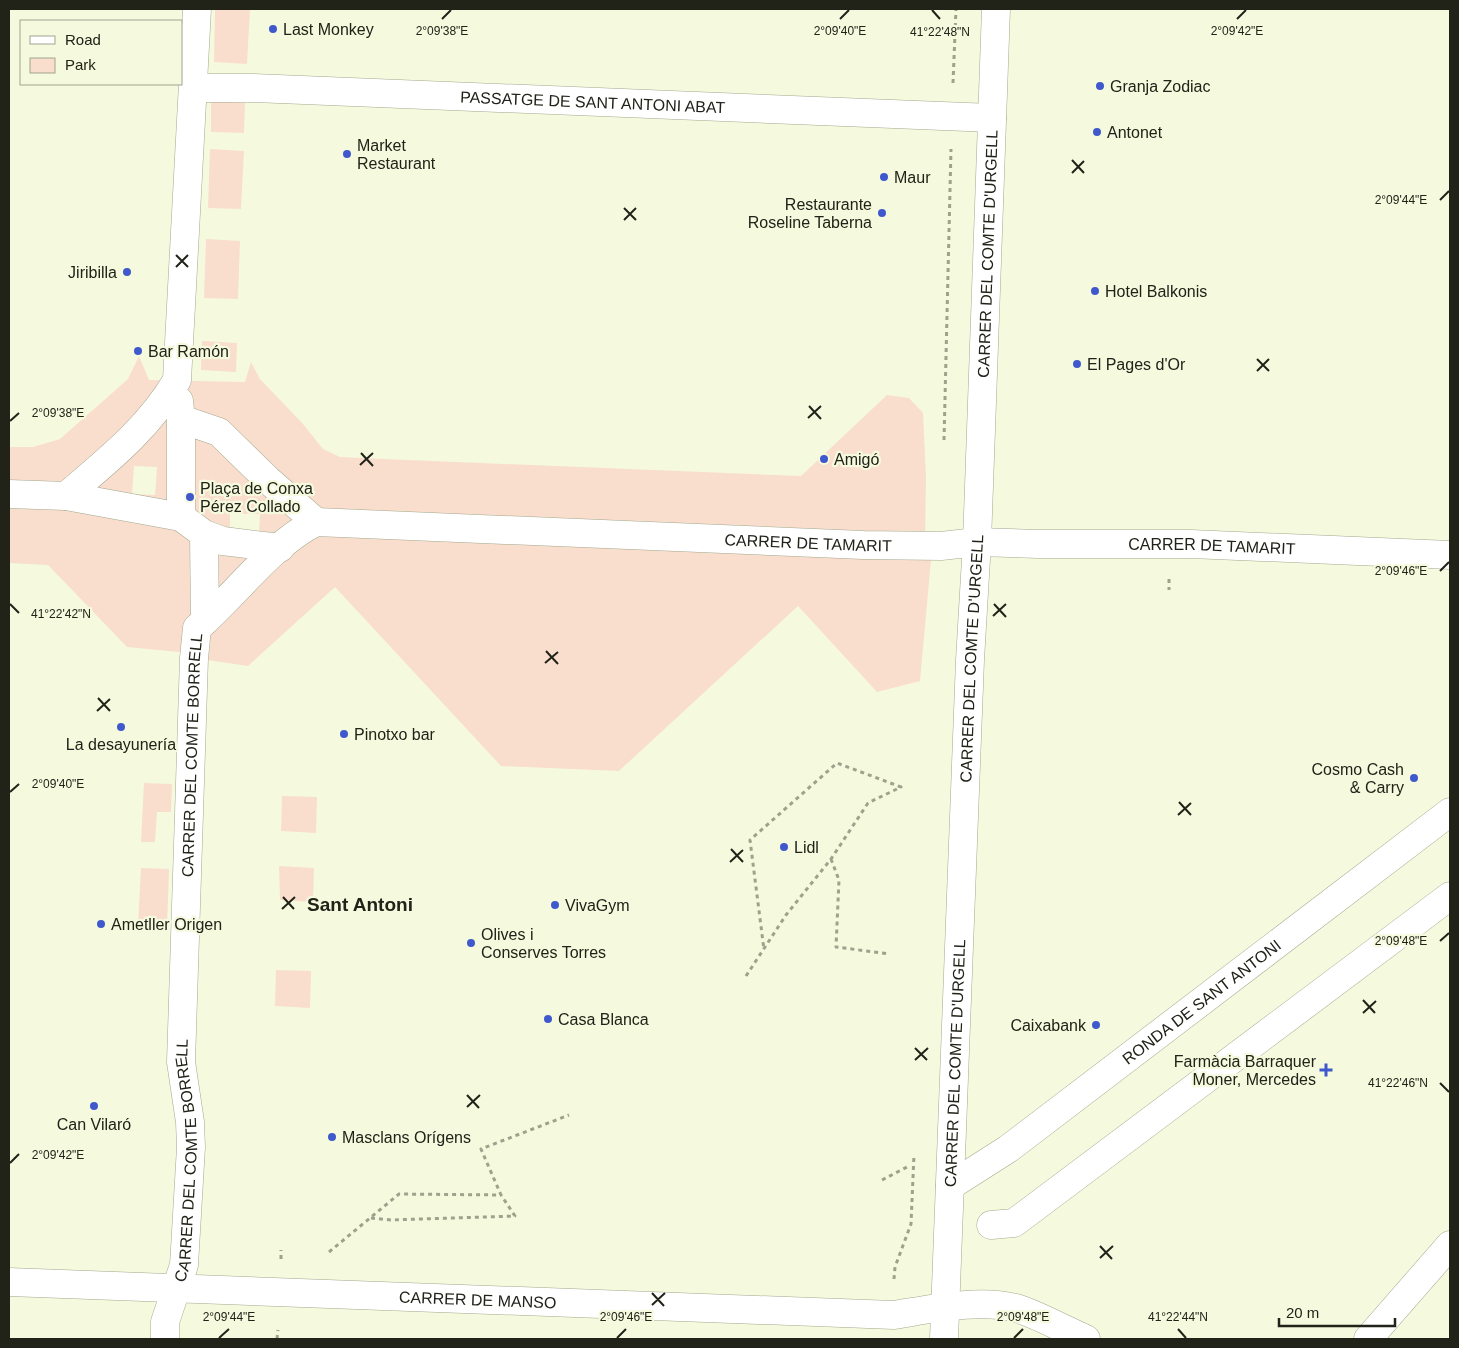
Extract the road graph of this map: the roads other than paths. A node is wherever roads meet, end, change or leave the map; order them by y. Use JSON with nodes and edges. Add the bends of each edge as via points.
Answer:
{"nodes":[{"id":1,"x":197,"y":9,"type":"edge"},
{"id":2,"x":996,"y":9,"type":"edge"},
{"id":3,"x":194,"y":88,"type":"junction"},
{"id":4,"x":992,"y":118,"type":"junction"},
{"id":5,"x":177,"y":380,"type":"junction"},
{"id":6,"x":181,"y":419,"type":"junction"},
{"id":7,"x":9,"y":494,"type":"edge"},
{"id":8,"x":66,"y":496,"type":"junction"},
{"id":9,"x":181,"y":517,"type":"junction"},
{"id":10,"x":316,"y":522,"type":"junction"},
{"id":11,"x":204,"y":534,"type":"junction"},
{"id":12,"x":977,"y":542,"type":"junction"},
{"id":13,"x":280,"y":548,"type":"junction"},
{"id":14,"x":1450,"y":555,"type":"edge"},
{"id":15,"x":204,"y":621,"type":"junction"},
{"id":16,"x":1450,"y":812,"type":"edge"},
{"id":17,"x":1450,"y":896,"type":"edge"},
{"id":18,"x":950,"y":1186,"type":"junction"},
{"id":19,"x":991,"y":1225,"type":"dead end"},
{"id":20,"x":1450,"y":1245,"type":"edge"},
{"id":21,"x":9,"y":1282,"type":"edge"},
{"id":22,"x":176,"y":1289,"type":"junction"},
{"id":23,"x":946,"y":1307,"type":"junction"},
{"id":24,"x":164,"y":1339,"type":"edge"},
{"id":25,"x":944,"y":1339,"type":"edge"},
{"id":26,"x":1086,"y":1339,"type":"edge"},
{"id":27,"x":1368,"y":1339,"type":"edge"}],
"edges":[{"from":1,"to":3,"type":"street"},
{"from":2,"to":4,"type":"street","name":"CARRER DEL COMTE D'URGELL"},
{"from":3,"to":4,"type":"street","name":"PASSATGE DE SANT ANTONI ABAT"},
{"from":3,"to":5,"type":"street"},
{"from":4,"to":12,"type":"street","name":"CARRER DEL COMTE D'URGELL"},
{"from":5,"to":6,"type":"street"},
{"from":5,"to":8,"type":"street","via":[[167,397],[125,446]]},
{"from":6,"to":9,"type":"street"},
{"from":6,"to":10,"type":"street","via":[[218,432]]},
{"from":7,"to":8,"type":"street"},
{"from":8,"to":9,"type":"street"},
{"from":9,"to":11,"type":"street"},
{"from":10,"to":12,"type":"street","name":"CARRER DE TAMARIT","via":[[863,544],[941,546]]},
{"from":10,"to":13,"type":"street"},
{"from":11,"to":13,"type":"street","via":[[223,541]]},
{"from":11,"to":15,"type":"street"},
{"from":12,"to":14,"type":"street","name":"CARRER DE TAMARIT","via":[[1191,544]]},
{"from":12,"to":18,"type":"street","name":"CARRER DEL COMTE D'URGELL"},
{"from":13,"to":15,"type":"street"},
{"from":15,"to":22,"type":"street","name":"CARRER DEL COMTE BORRELL","via":[[197,628],[194,658],[180,1062],[191,1147],[184,1265]]},
{"from":16,"to":18,"type":"street","name":"RONDA DE SANT ANTONI","via":[[1008,1149]]},
{"from":17,"to":19,"type":"street","via":[[1014,1223]]},
{"from":18,"to":23,"type":"street","name":"CARRER DEL COMTE D'URGELL"},
{"from":20,"to":27,"type":"street"},
{"from":21,"to":22,"type":"street","name":"CARRER DE MANSO"},
{"from":22,"to":23,"type":"street","name":"CARRER DE MANSO","via":[[894,1315]]},
{"from":22,"to":24,"type":"street","name":"CARRER DEL COMTE BORRELL"},
{"from":23,"to":25,"type":"street","name":"CARRER DEL COMTE D'URGELL"},
{"from":23,"to":26,"type":"street","name":"CARRER DE MANSO","via":[[998,1305],[1012,1308]]}]}
